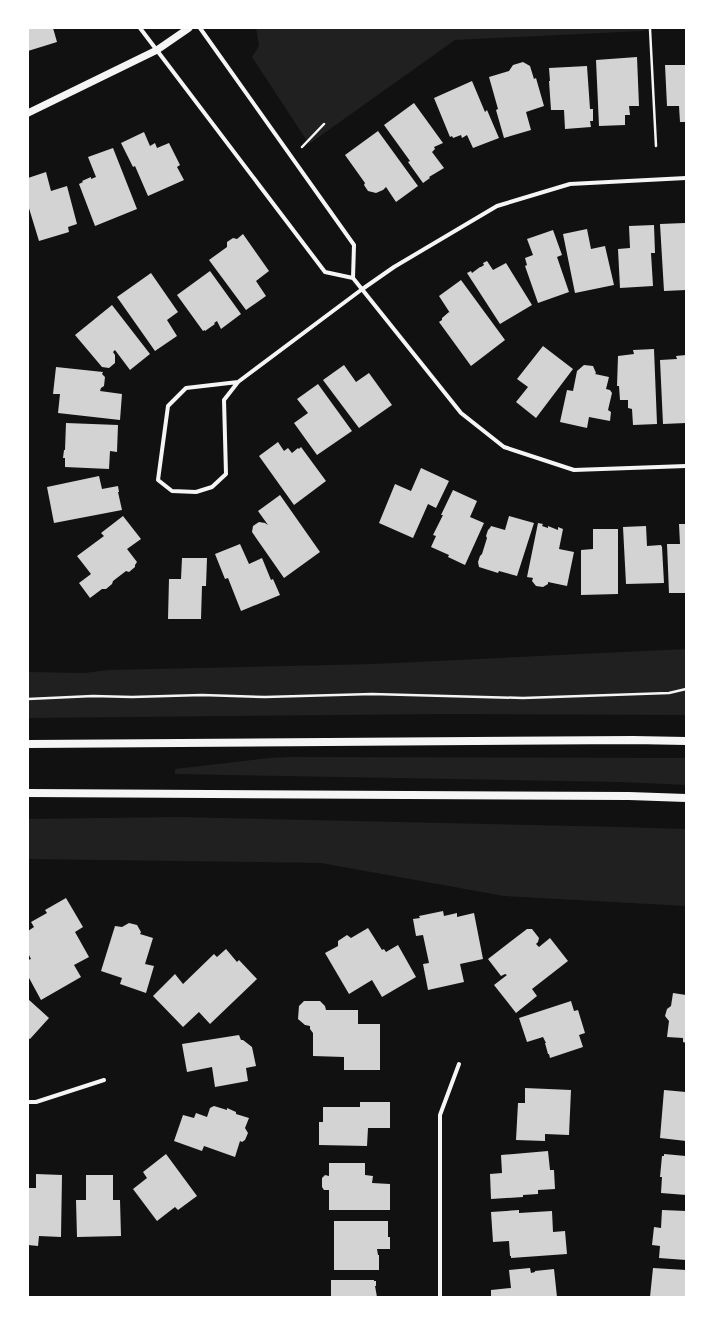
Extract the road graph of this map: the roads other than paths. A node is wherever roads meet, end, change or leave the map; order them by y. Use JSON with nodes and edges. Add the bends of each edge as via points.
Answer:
{"nodes":[{"id":1,"x":140,"y":28,"type":"edge"},
{"id":2,"x":189,"y":28,"type":"edge"},
{"id":3,"x":200,"y":28,"type":"edge"},
{"id":4,"x":157,"y":50,"type":"junction"},
{"id":5,"x":28,"y":112,"type":"edge"},
{"id":6,"x":686,"y":178,"type":"edge"},
{"id":7,"x":352,"y":278,"type":"junction"},
{"id":8,"x":361,"y":290,"type":"junction"},
{"id":9,"x":238,"y":382,"type":"junction"},
{"id":10,"x":686,"y":466,"type":"edge"},
{"id":11,"x":686,"y":741,"type":"edge"},
{"id":12,"x":28,"y":744,"type":"edge"},
{"id":13,"x":28,"y":793,"type":"edge"},
{"id":14,"x":686,"y":798,"type":"edge"},
{"id":15,"x":459,"y":1064,"type":"dead end"},
{"id":16,"x":104,"y":1080,"type":"dead end"},
{"id":17,"x":28,"y":1102,"type":"edge"},
{"id":18,"x":440,"y":1297,"type":"edge"}],
"edges":[{"from":1,"to":4,"type":"street"},
{"from":2,"to":4,"type":"street"},
{"from":3,"to":7,"type":"street","via":[[354,245]]},
{"from":4,"to":5,"type":"street"},
{"from":4,"to":7,"type":"street","via":[[325,272]]},
{"from":6,"to":8,"type":"street","via":[[570,184],[497,206],[394,267]]},
{"from":7,"to":8,"type":"street"},
{"from":8,"to":9,"type":"street"},
{"from":8,"to":10,"type":"street","via":[[461,412],[504,447],[574,470]]},
{"from":9,"to":9,"type":"street","via":[[186,388],[168,406],[158,480],[172,491],[196,492],[212,488],[226,474],[224,400]]},
{"from":11,"to":12,"type":"main road"},
{"from":13,"to":14,"type":"main road"},
{"from":15,"to":18,"type":"street","via":[[440,1115]]},
{"from":16,"to":17,"type":"street","via":[[36,1102]]}]}
